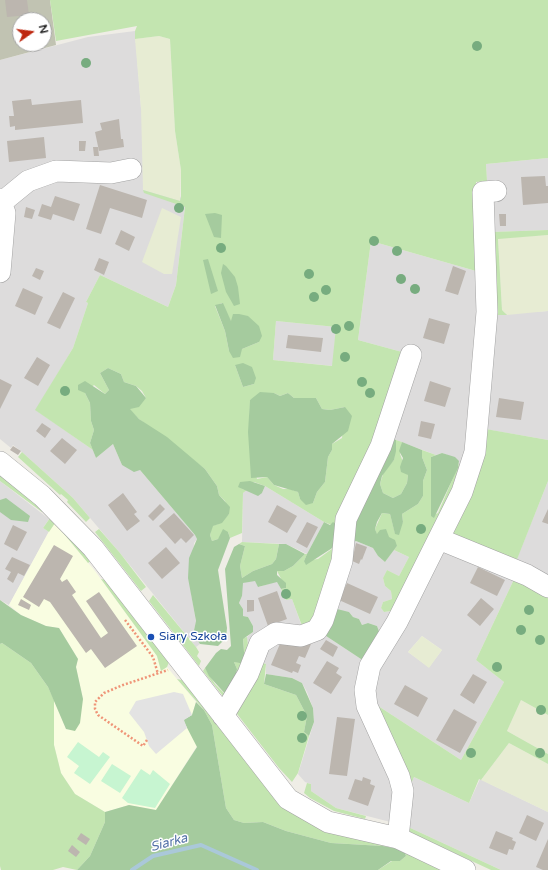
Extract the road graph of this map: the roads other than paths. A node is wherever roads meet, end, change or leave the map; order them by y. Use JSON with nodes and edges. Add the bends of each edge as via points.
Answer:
{"nodes":[{"id":1,"x":131,"y":169,"type":"dead end"},
{"id":2,"x":496,"y":191,"type":"dead end"},
{"id":3,"x":1,"y":201,"type":"edge"},
{"id":4,"x":0,"y":272,"type":"edge"},
{"id":5,"x":411,"y":355,"type":"dead end"},
{"id":6,"x":0,"y":462,"type":"edge"},
{"id":7,"x":439,"y":538,"type":"junction"},
{"id":8,"x":548,"y":587,"type":"edge"},
{"id":9,"x":223,"y":716,"type":"junction"},
{"id":10,"x":398,"y":838,"type":"junction"},
{"id":11,"x":465,"y":870,"type":"edge"}],
"edges":[{"from":1,"to":3,"type":"street","via":[[111,173],[56,171],[28,181]]},
{"from":2,"to":7,"type":"street","via":[[483,192],[487,312],[475,452],[462,492]]},
{"from":3,"to":4,"type":"street","via":[[4,212]]},
{"from":5,"to":9,"type":"street","via":[[390,426],[346,519],[342,561],[323,620],[317,630],[301,636],[276,634],[260,643],[248,674]]},
{"from":6,"to":9,"type":"street","via":[[42,496],[93,548]]},
{"from":7,"to":8,"type":"street","via":[[527,575]]},
{"from":7,"to":10,"type":"street","via":[[397,622],[370,666],[365,690],[367,706],[399,776],[403,791]]},
{"from":9,"to":10,"type":"street","via":[[288,799],[328,822]]},
{"from":10,"to":11,"type":"street"}]}
